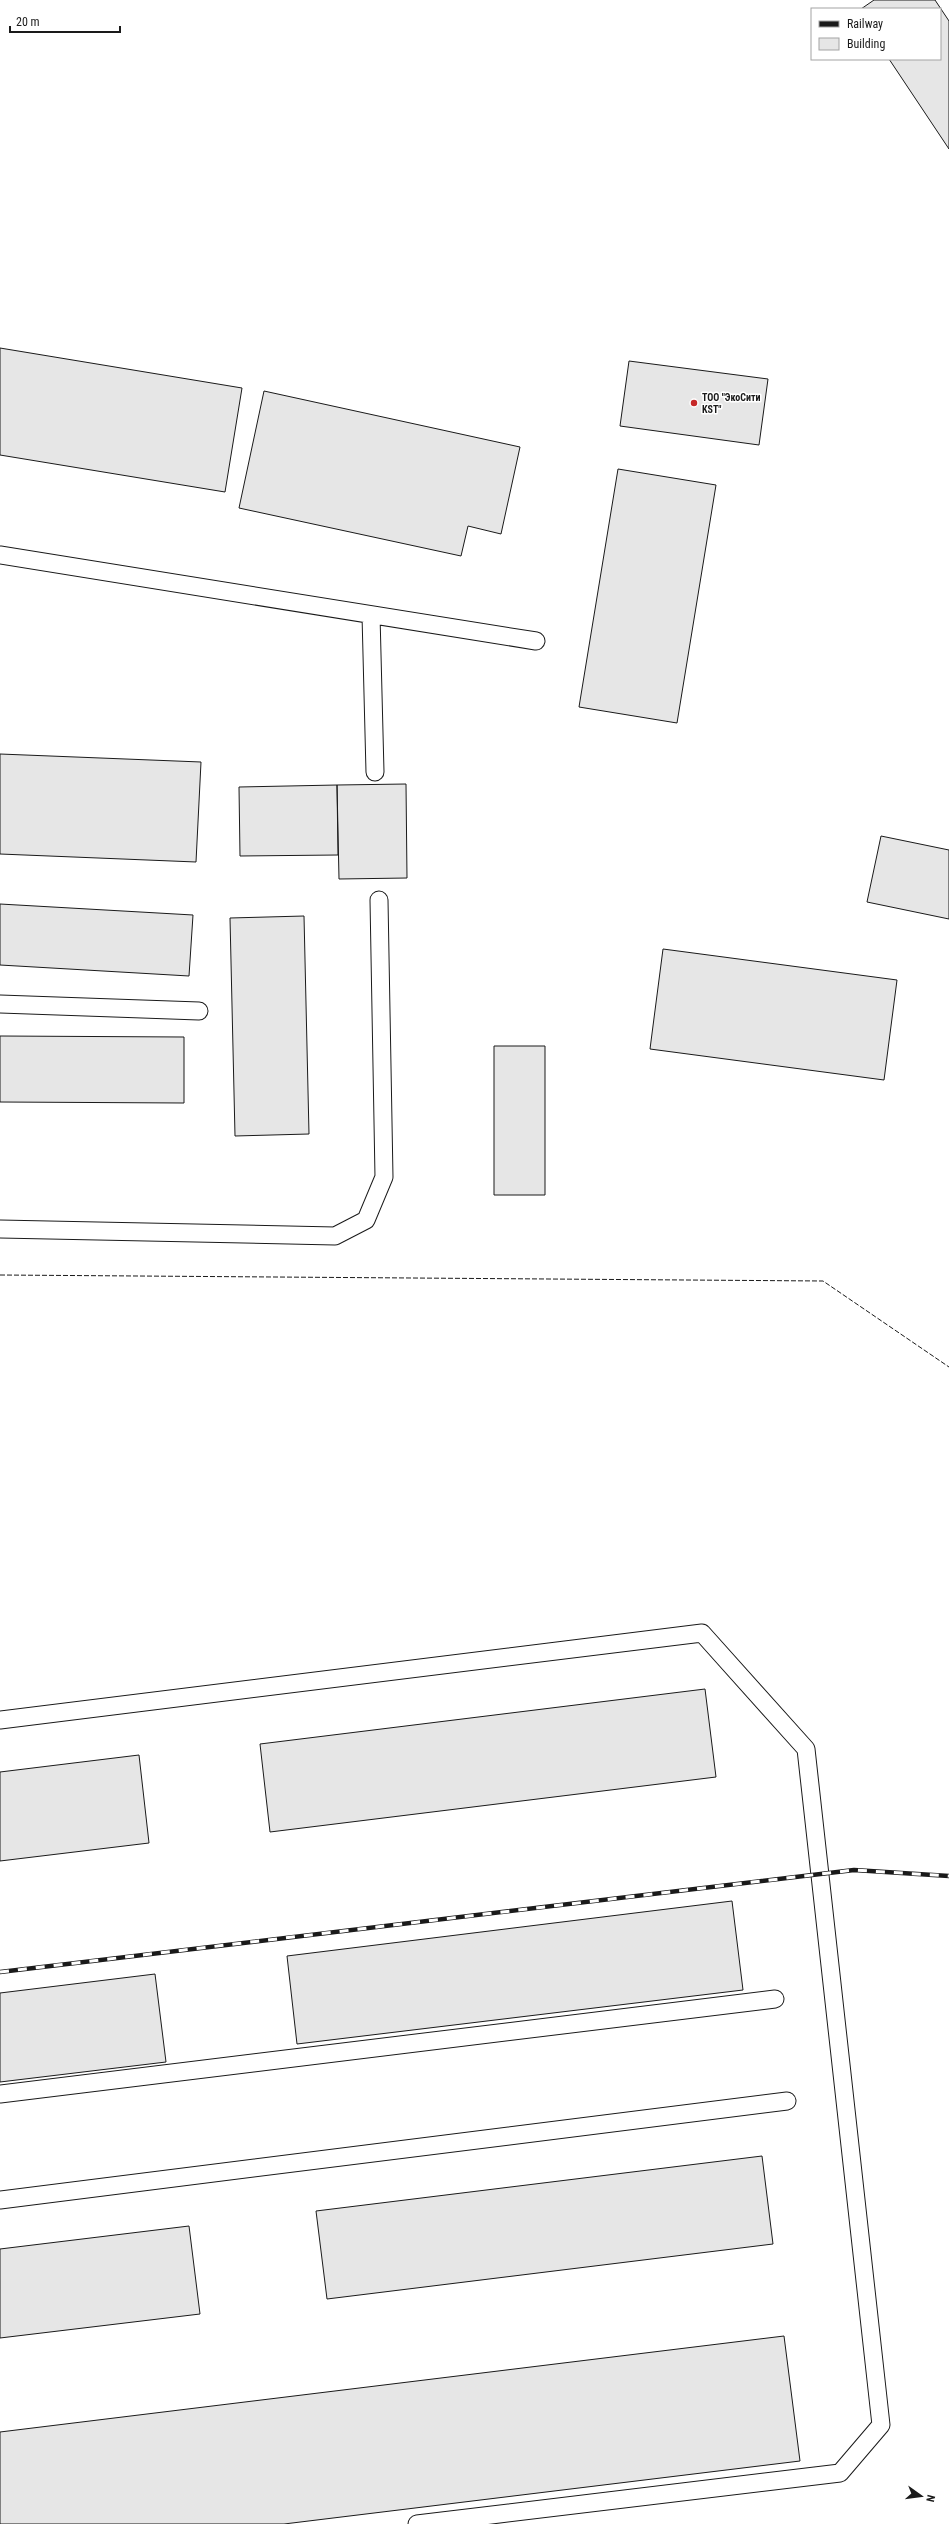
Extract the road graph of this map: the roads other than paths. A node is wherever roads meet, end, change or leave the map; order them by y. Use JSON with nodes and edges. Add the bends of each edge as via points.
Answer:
{"nodes":[{"id":1,"x":0,"y":555,"type":"edge"},
{"id":2,"x":371,"y":615,"type":"junction"},
{"id":3,"x":536,"y":641,"type":"dead end"},
{"id":4,"x":375,"y":772,"type":"dead end"},
{"id":5,"x":379,"y":900,"type":"dead end"},
{"id":6,"x":0,"y":1004,"type":"edge"},
{"id":7,"x":199,"y":1011,"type":"dead end"},
{"id":8,"x":0,"y":1229,"type":"edge"},
{"id":9,"x":0,"y":1720,"type":"edge"},
{"id":10,"x":775,"y":1999,"type":"dead end"},
{"id":11,"x":0,"y":2094,"type":"edge"},
{"id":12,"x":787,"y":2102,"type":"dead end"},
{"id":13,"x":0,"y":2200,"type":"edge"},
{"id":14,"x":418,"y":2524,"type":"edge"}],
"edges":[{"from":1,"to":2,"type":"lane"},
{"from":2,"to":3,"type":"lane"},
{"from":2,"to":4,"type":"lane"},
{"from":5,"to":8,"type":"lane","via":[[384,1177],[366,1220],[335,1236]]},
{"from":6,"to":7,"type":"lane"},
{"from":9,"to":14,"type":"lane","via":[[702,1633],[806,1749],[881,2426],[840,2473]]},
{"from":10,"to":11,"type":"lane"},
{"from":12,"to":13,"type":"lane"}]}
